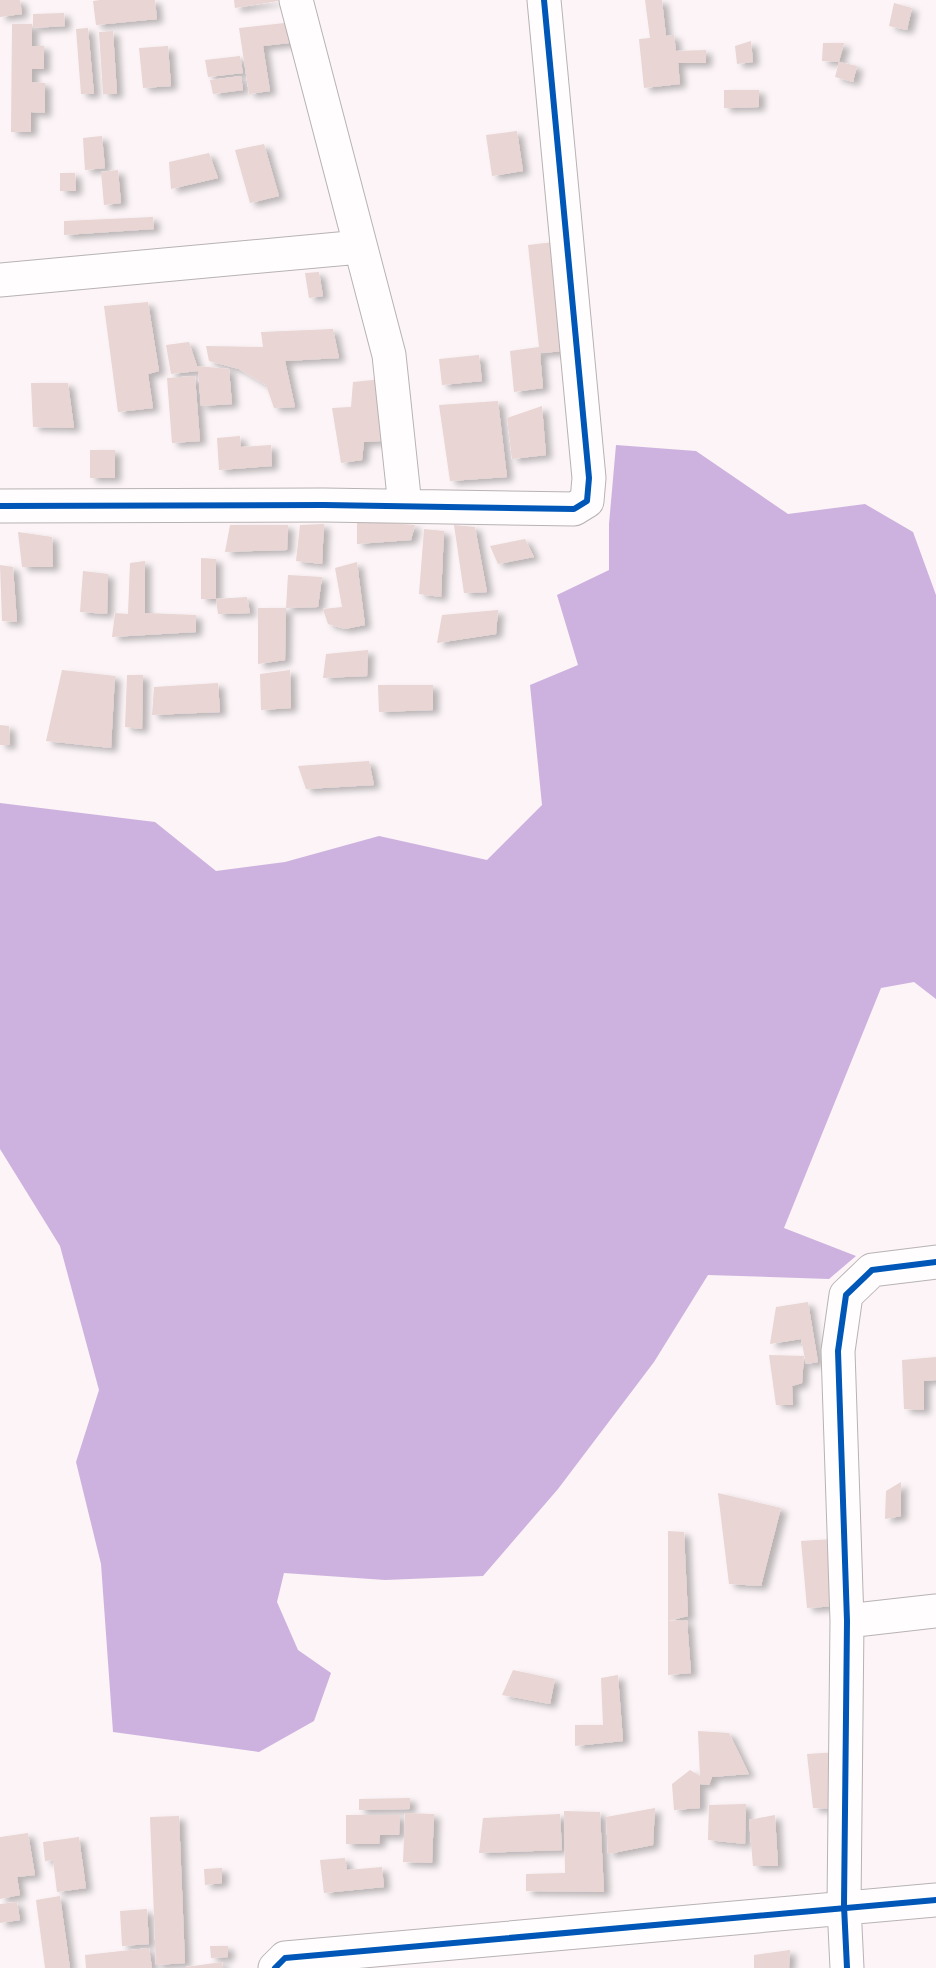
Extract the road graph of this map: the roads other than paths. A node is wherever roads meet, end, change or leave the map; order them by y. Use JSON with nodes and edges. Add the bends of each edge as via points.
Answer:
{"nodes":[{"id":1,"x":296,"y":0,"type":"edge"},
{"id":2,"x":544,"y":0,"type":"edge"},
{"id":3,"x":360,"y":247,"type":"junction"},
{"id":4,"x":0,"y":280,"type":"edge"},
{"id":5,"x":0,"y":506,"type":"edge"},
{"id":6,"x":405,"y":506,"type":"junction"},
{"id":7,"x":936,"y":1262,"type":"edge"},
{"id":8,"x":936,"y":1611,"type":"edge"},
{"id":9,"x":847,"y":1620,"type":"junction"},
{"id":10,"x":936,"y":1900,"type":"edge"},
{"id":11,"x":844,"y":1906,"type":"junction"},
{"id":12,"x":408,"y":1958,"type":"edge"},
{"id":13,"x":275,"y":1968,"type":"edge"},
{"id":14,"x":847,"y":1968,"type":"edge"}],
"edges":[{"from":1,"to":3,"type":"street"},
{"from":2,"to":6,"type":"street","via":[[588,467],[587,501],[574,509]]},
{"from":3,"to":4,"type":"street"},
{"from":3,"to":6,"type":"street","via":[[389,355]]},
{"from":5,"to":6,"type":"street"},
{"from":7,"to":9,"type":"street","via":[[872,1270],[846,1295],[838,1351]]},
{"from":8,"to":9,"type":"street"},
{"from":9,"to":11,"type":"street"},
{"from":10,"to":11,"type":"street"},
{"from":11,"to":12,"type":"street"},
{"from":11,"to":14,"type":"street"},
{"from":12,"to":13,"type":"street","via":[[285,1958]]}]}
